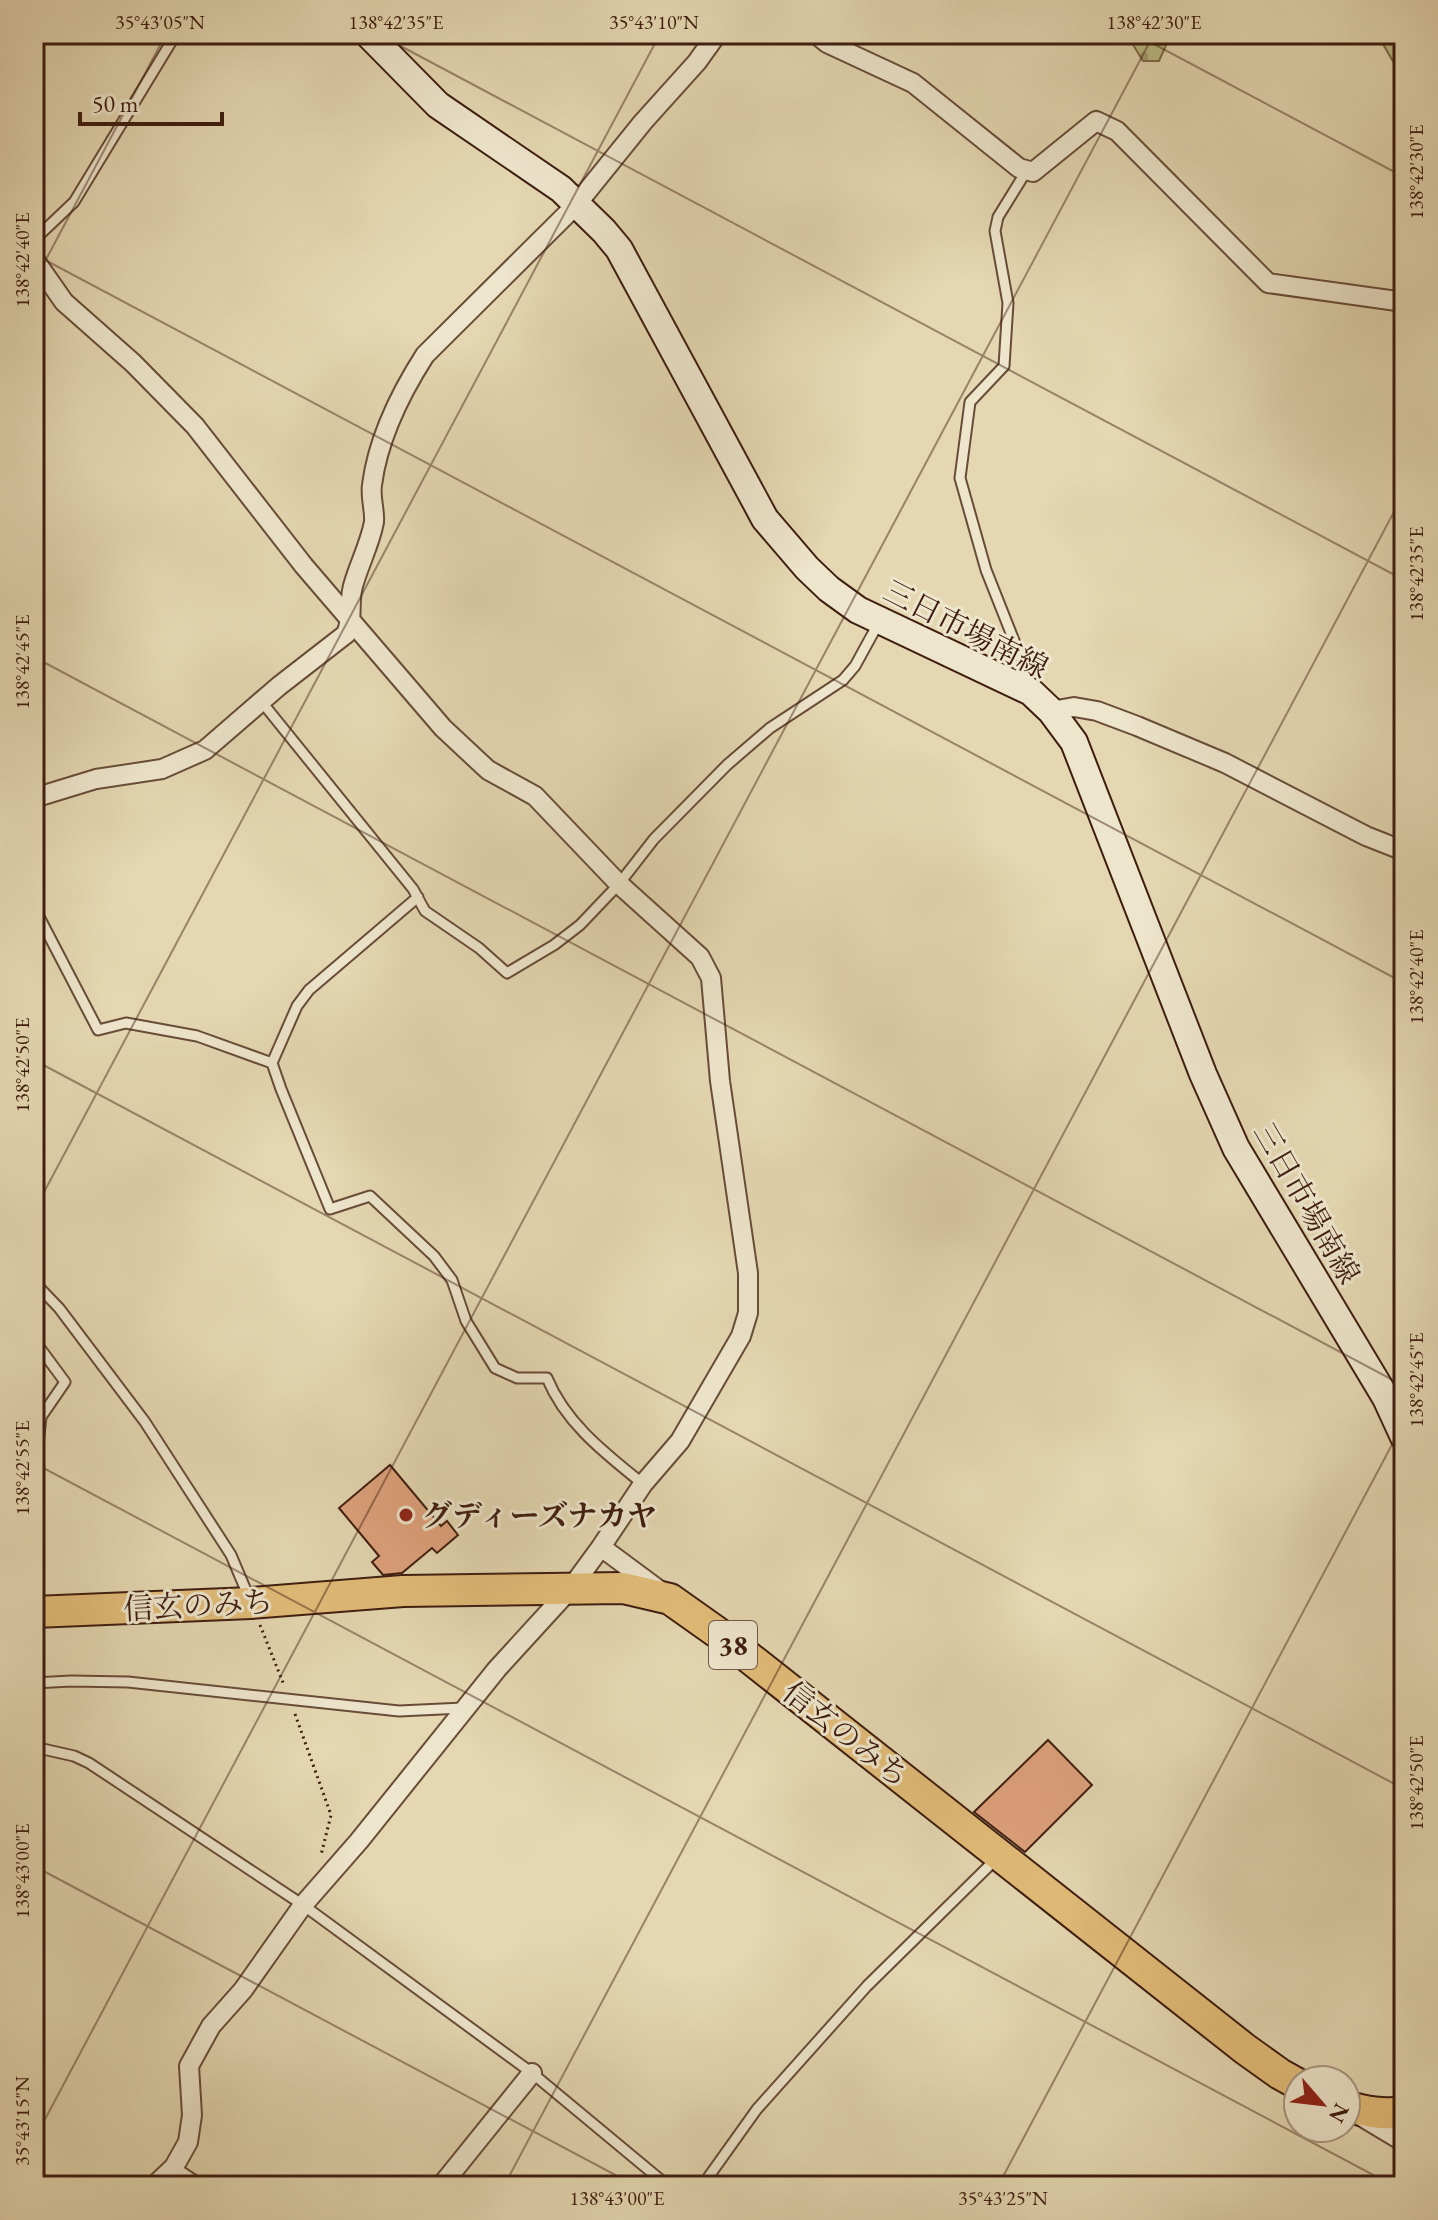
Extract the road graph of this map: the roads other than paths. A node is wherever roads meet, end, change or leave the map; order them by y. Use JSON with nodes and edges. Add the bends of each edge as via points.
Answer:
{"nodes":[{"id":1,"x":176,"y":34,"type":"edge"},
{"id":2,"x":368,"y":34,"type":"edge"},
{"id":3,"x":717,"y":34,"type":"edge"},
{"id":4,"x":816,"y":34,"type":"edge"},
{"id":5,"x":1027,"y":170,"type":"junction"},
{"id":6,"x":576,"y":205,"type":"junction"},
{"id":7,"x":34,"y":240,"type":"edge"},
{"id":8,"x":34,"y":259,"type":"edge"},
{"id":9,"x":1404,"y":302,"type":"edge"},
{"id":10,"x":880,"y":620,"type":"junction"},
{"id":11,"x":352,"y":621,"type":"junction"},
{"id":12,"x":1031,"y":692,"type":"junction"},
{"id":13,"x":261,"y":701,"type":"junction"},
{"id":14,"x":1051,"y":711,"type":"junction"},
{"id":15,"x":34,"y":798,"type":"edge"},
{"id":16,"x":1404,"y":851,"type":"edge"},
{"id":17,"x":619,"y":884,"type":"junction"},
{"id":18,"x":418,"y":897,"type":"junction"},
{"id":19,"x":34,"y":907,"type":"edge"},
{"id":20,"x":272,"y":1063,"type":"junction"},
{"id":21,"x":34,"y":1282,"type":"edge"},
{"id":22,"x":34,"y":1340,"type":"edge"},
{"id":23,"x":1395,"y":1398,"type":"edge"},
{"id":24,"x":1404,"y":1437,"type":"edge"},
{"id":25,"x":34,"y":1459,"type":"edge"},
{"id":26,"x":643,"y":1484,"type":"junction"},
{"id":27,"x":601,"y":1547,"type":"junction"},
{"id":28,"x":571,"y":1588,"type":"junction"},
{"id":29,"x":670,"y":1599,"type":"junction"},
{"id":30,"x":251,"y":1603,"type":"junction"},
{"id":31,"x":34,"y":1612,"type":"edge"},
{"id":32,"x":34,"y":1683,"type":"edge"},
{"id":33,"x":466,"y":1707,"type":"junction"},
{"id":34,"x":34,"y":1747,"type":"edge"},
{"id":35,"x":999,"y":1855,"type":"junction"},
{"id":36,"x":303,"y":1905,"type":"junction"},
{"id":37,"x":532,"y":2073,"type":"junction"},
{"id":38,"x":1282,"y":2073,"type":"edge"},
{"id":39,"x":1362,"y":2110,"type":"edge"},
{"id":40,"x":1404,"y":2112,"type":"edge"},
{"id":41,"x":1362,"y":2116,"type":"edge"},
{"id":42,"x":1404,"y":2142,"type":"edge"},
{"id":43,"x":174,"y":2167,"type":"junction"},
{"id":44,"x":154,"y":2186,"type":"edge"},
{"id":45,"x":203,"y":2186,"type":"edge"},
{"id":46,"x":441,"y":2186,"type":"edge"},
{"id":47,"x":668,"y":2186,"type":"edge"},
{"id":48,"x":702,"y":2186,"type":"edge"}],
"edges":[{"from":1,"to":7,"type":"lane","via":[[74,202]]},
{"from":2,"to":6,"type":"main road","name":"三日市場南線","via":[[438,105],[561,189]]},
{"from":3,"to":6,"type":"street"},
{"from":4,"to":5,"type":"street","via":[[913,83]]},
{"from":5,"to":9,"type":"street","via":[[1033,172],[1096,121],[1117,131],[1268,283]]},
{"from":5,"to":12,"type":"lane","via":[[995,231],[1008,303],[1004,366],[970,402],[960,478],[986,570]]},
{"from":6,"to":10,"type":"main road","name":"三日市場南線","via":[[619,249],[765,519],[829,589]]},
{"from":6,"to":11,"type":"street","via":[[425,355],[411,377],[389,420],[374,473],[374,518],[350,599]]},
{"from":8,"to":11,"type":"street","via":[[64,302],[195,426]]},
{"from":10,"to":12,"type":"main road","name":"三日市場南線"},
{"from":10,"to":17,"type":"lane","via":[[843,680],[770,728],[727,765],[654,839]]},
{"from":11,"to":13,"type":"street","via":[[346,634]]},
{"from":11,"to":17,"type":"street","via":[[443,728],[488,770],[535,796]]},
{"from":12,"to":14,"type":"main road","name":"三日市場南線"},
{"from":13,"to":15,"type":"street","via":[[189,758]]},
{"from":13,"to":18,"type":"lane"},
{"from":14,"to":16,"type":"street","via":[[1086,709],[1137,726]]},
{"from":14,"to":23,"type":"main road","name":"三日市場南線","via":[[1074,742],[1236,1148]]},
{"from":17,"to":18,"type":"lane","via":[[580,925],[507,973],[425,911]]},
{"from":17,"to":26,"type":"street","via":[[700,957],[711,978],[748,1273],[748,1313],[741,1336],[680,1441]]},
{"from":18,"to":20,"type":"lane","via":[[309,990]]},
{"from":19,"to":20,"type":"lane","via":[[98,1030],[126,1023],[197,1036]]},
{"from":20,"to":26,"type":"lane","via":[[330,1209],[370,1196],[452,1280],[466,1321],[495,1368],[517,1378],[547,1378],[580,1429]]},
{"from":21,"to":30,"type":"lane","via":[[145,1422],[231,1555]]},
{"from":22,"to":25,"type":"lane","via":[[65,1382],[41,1417]]},
{"from":23,"to":24,"type":"main road","name":"三日市場南線"},
{"from":26,"to":27,"type":"street"},
{"from":27,"to":28,"type":"street"},
{"from":27,"to":29,"type":"street"},
{"from":28,"to":29,"type":"main road","name":"信玄のみち","number":"38","via":[[623,1588]]},
{"from":28,"to":30,"type":"main road","name":"信玄のみち","number":"38","via":[[403,1591]]},
{"from":28,"to":33,"type":"street"},
{"from":29,"to":35,"type":"main road","name":"信玄のみち","number":"38"},
{"from":30,"to":31,"type":"main road","name":"信玄のみち","number":"38"},
{"from":32,"to":33,"type":"lane","via":[[128,1682],[399,1711]]},
{"from":33,"to":36,"type":"street"},
{"from":34,"to":36,"type":"lane","via":[[89,1763]]},
{"from":35,"to":38,"type":"main road","name":"信玄のみち","number":"38"},
{"from":35,"to":48,"type":"lane","via":[[867,1986],[757,2109]]},
{"from":36,"to":37,"type":"lane"},
{"from":36,"to":43,"type":"street","via":[[211,2026],[189,2066],[188,2142]]},
{"from":37,"to":46,"type":"street"},
{"from":37,"to":47,"type":"lane"},
{"from":39,"to":40,"type":"main road"},
{"from":41,"to":42,"type":"street"},
{"from":43,"to":44,"type":"street"},
{"from":43,"to":45,"type":"lane"}]}
